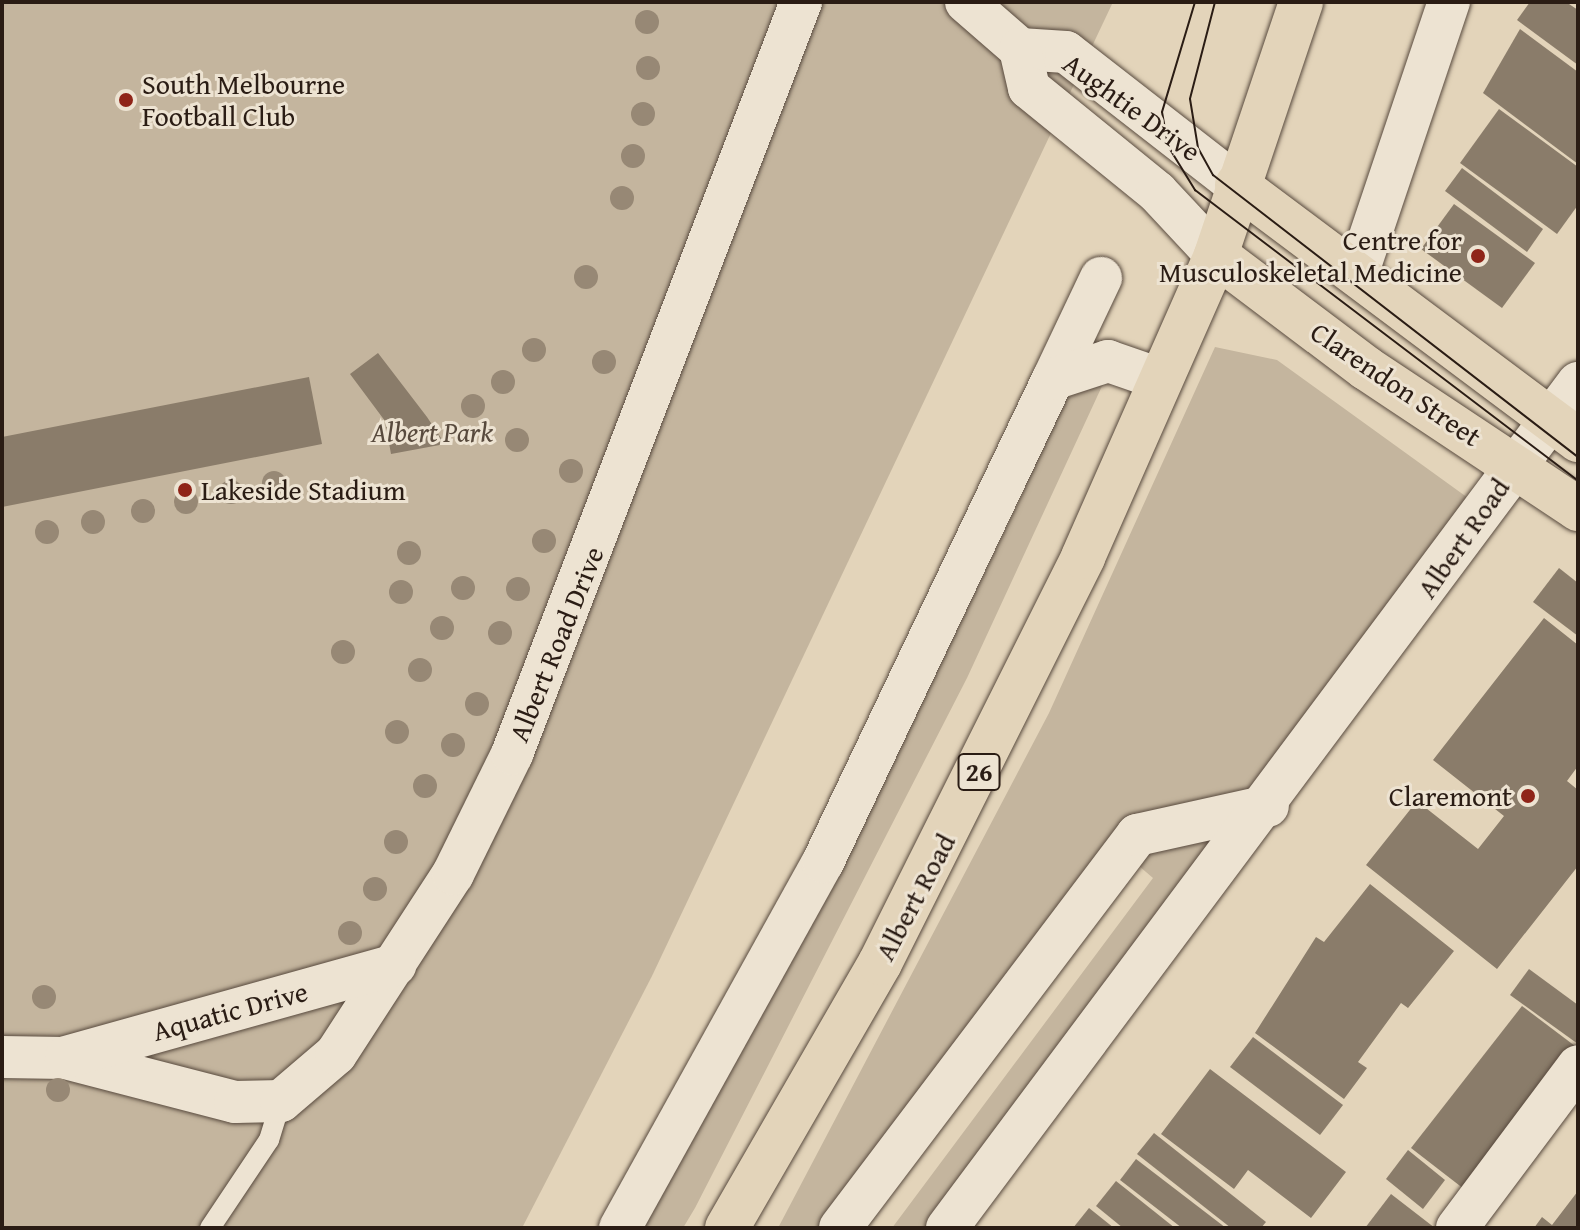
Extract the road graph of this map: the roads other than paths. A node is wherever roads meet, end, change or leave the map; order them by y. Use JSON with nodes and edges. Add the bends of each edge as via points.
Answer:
{"nodes":[{"id":1,"x":801,"y":2,"type":"edge"},
{"id":2,"x":966,"y":2,"type":"edge"},
{"id":3,"x":1301,"y":2,"type":"edge"},
{"id":4,"x":1449,"y":2,"type":"edge"},
{"id":5,"x":1020,"y":49,"type":"junction"},
{"id":6,"x":1237,"y":185,"type":"junction"},
{"id":7,"x":1216,"y":255,"type":"junction"},
{"id":8,"x":1357,"y":275,"type":"junction"},
{"id":9,"x":1101,"y":278,"type":"dead end"},
{"id":10,"x":1053,"y":379,"type":"junction"},
{"id":11,"x":1160,"y":379,"type":"junction"},
{"id":12,"x":1578,"y":383,"type":"edge"},
{"id":13,"x":1564,"y":430,"type":"edge"},
{"id":14,"x":1516,"y":464,"type":"junction"},
{"id":15,"x":1578,"y":509,"type":"edge"},
{"id":16,"x":1268,"y":806,"type":"junction"},
{"id":17,"x":395,"y":965,"type":"junction"},
{"id":18,"x":2,"y":1057,"type":"edge"},
{"id":19,"x":65,"y":1058,"type":"junction"},
{"id":20,"x":1578,"y":1066,"type":"edge"},
{"id":21,"x":281,"y":1101,"type":"junction"},
{"id":22,"x":210,"y":1228,"type":"edge"},
{"id":23,"x":620,"y":1228,"type":"edge"},
{"id":24,"x":727,"y":1228,"type":"edge"},
{"id":25,"x":840,"y":1228,"type":"edge"},
{"id":26,"x":947,"y":1228,"type":"edge"},
{"id":27,"x":1457,"y":1228,"type":"edge"}],
"edges":[{"from":1,"to":17,"type":"street","name":"Albert Road Drive","via":[[512,754],[453,874]]},
{"from":2,"to":5,"type":"street"},
{"from":3,"to":6,"type":"main road","name":"Albert Road","number":"26"},
{"from":4,"to":8,"type":"street"},
{"from":5,"to":6,"type":"street","name":"Aughtie Drive","via":[[1066,52]]},
{"from":5,"to":7,"type":"street","name":"Aughtie Drive","via":[[1029,88],[1157,192]]},
{"from":6,"to":7,"type":"main road","name":"Albert Road","number":"26"},
{"from":6,"to":8,"type":"main road"},
{"from":7,"to":11,"type":"main road","name":"Albert Road","number":"26"},
{"from":7,"to":14,"type":"main road","name":"Clarendon Street","via":[[1366,368]]},
{"from":8,"to":13,"type":"main road"},
{"from":9,"to":10,"type":"street"},
{"from":10,"to":11,"type":"street","via":[[1108,361]]},
{"from":10,"to":23,"type":"street","via":[[823,862]]},
{"from":11,"to":24,"type":"main road","name":"Albert Road","number":"26","via":[[961,808]]},
{"from":12,"to":13,"type":"street","name":"Albert Road"},
{"from":13,"to":14,"type":"street","name":"Albert Road"},
{"from":14,"to":15,"type":"main road","name":"Clarendon Street"},
{"from":14,"to":16,"type":"street","name":"Albert Road"},
{"from":16,"to":25,"type":"street","via":[[1137,835]]},
{"from":16,"to":26,"type":"street","name":"Albert Road"},
{"from":17,"to":19,"type":"street","name":"Aquatic Drive"},
{"from":17,"to":21,"type":"street","name":"Albert Road Drive","via":[[320,1074]]},
{"from":18,"to":19,"type":"street","name":"Aquatic Drive"},
{"from":19,"to":21,"type":"street","name":"Aquatic Drive","via":[[235,1102]]},
{"from":20,"to":27,"type":"street"},
{"from":21,"to":22,"type":"lane","via":[[269,1140]]}]}
